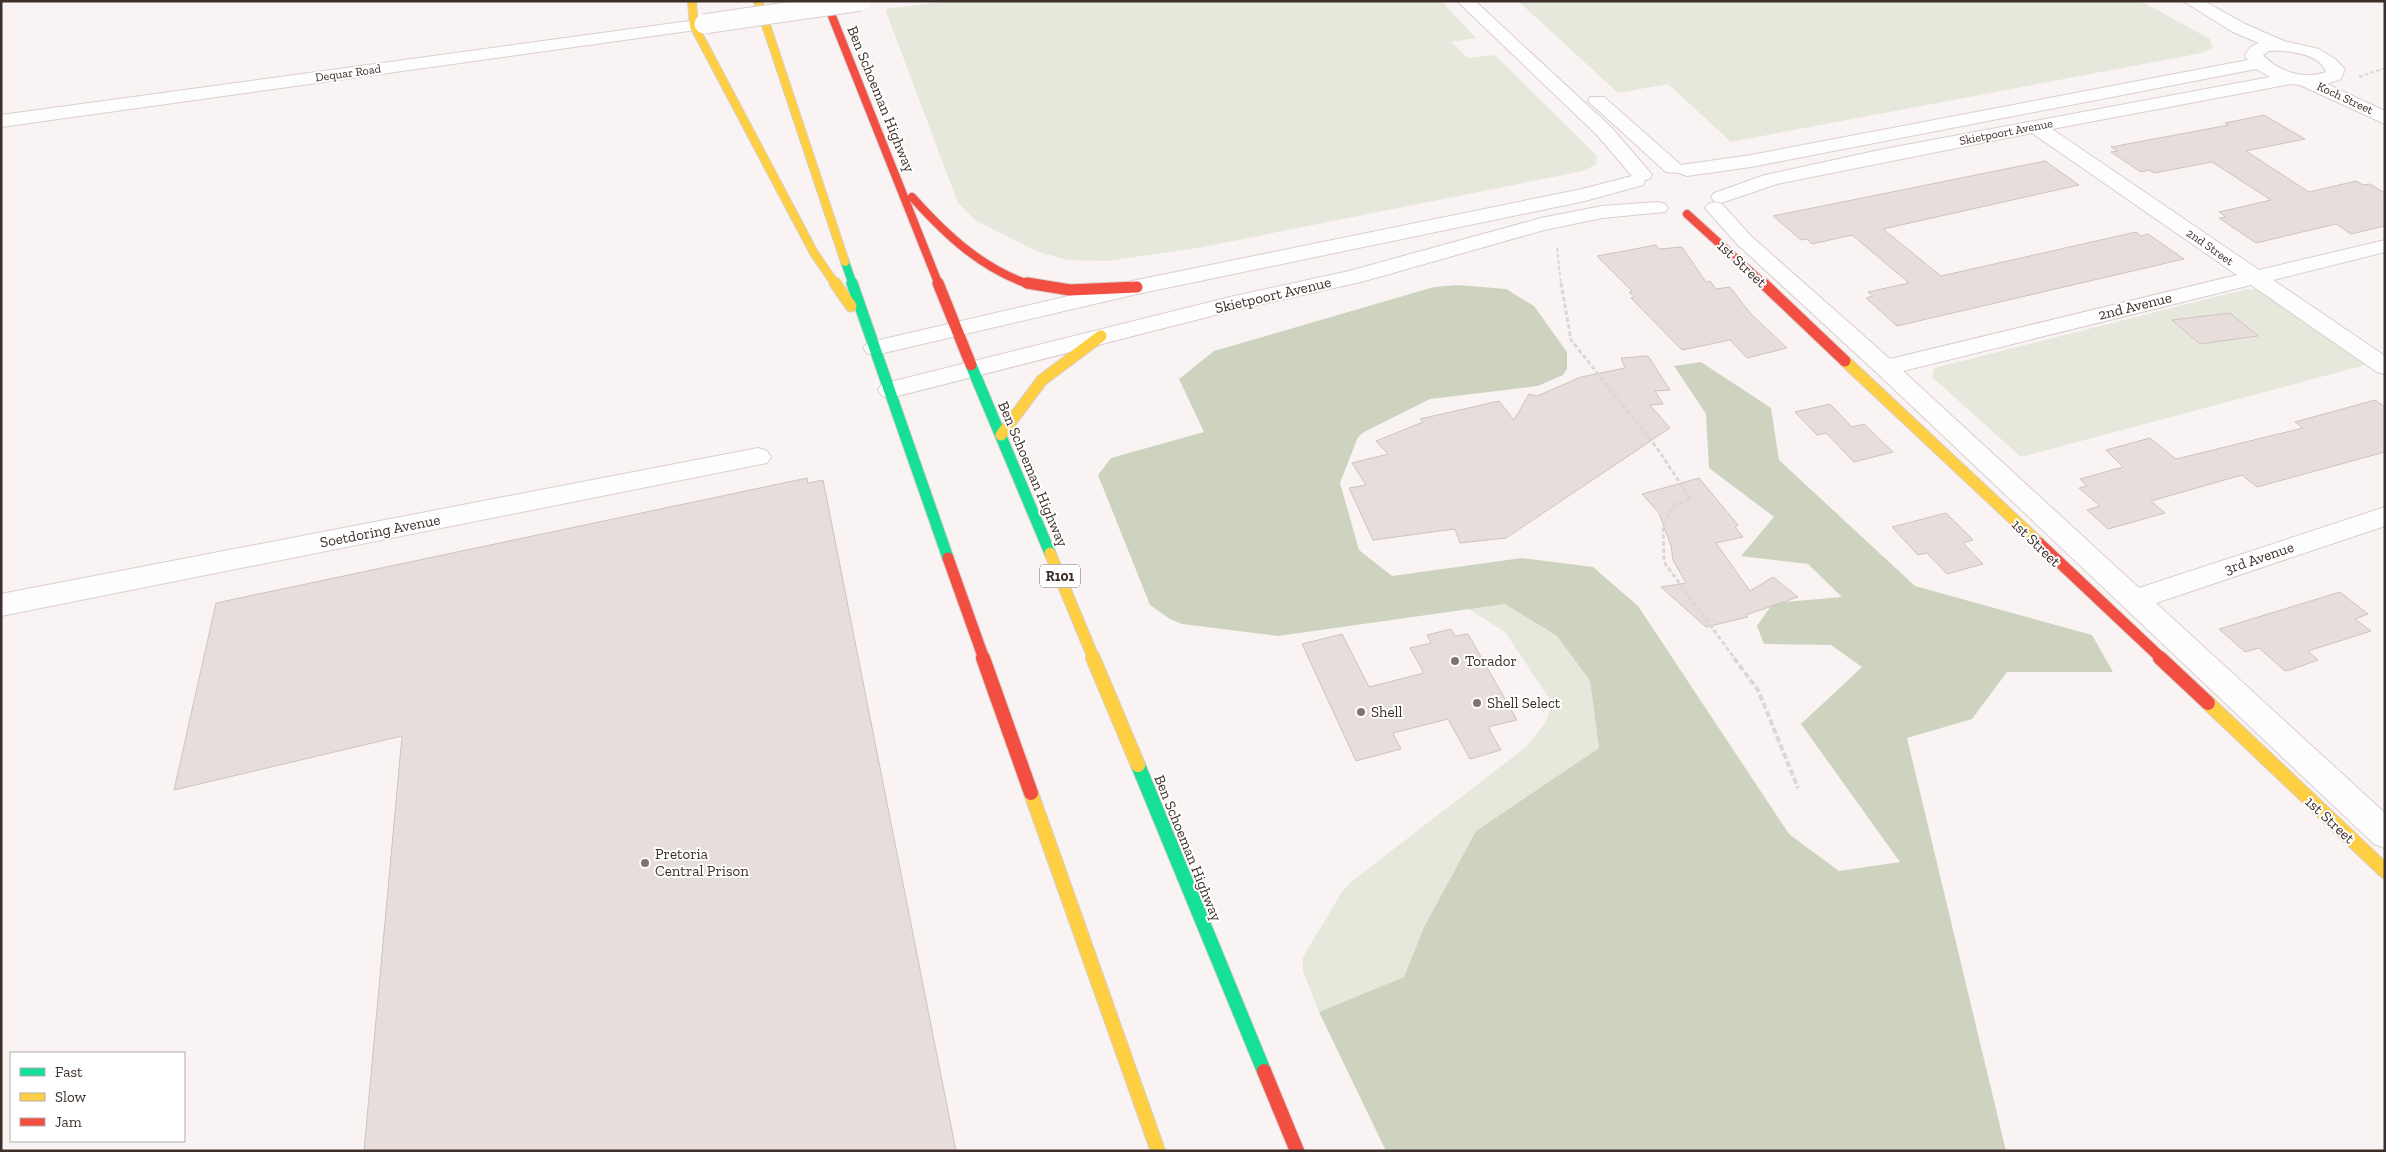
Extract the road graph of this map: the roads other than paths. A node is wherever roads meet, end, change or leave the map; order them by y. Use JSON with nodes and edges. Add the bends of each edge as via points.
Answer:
{"nodes":[{"id":1,"x":692,"y":1,"type":"edge"},
{"id":2,"x":758,"y":1,"type":"edge"},
{"id":3,"x":826,"y":1,"type":"edge"},
{"id":4,"x":860,"y":1,"type":"edge"},
{"id":5,"x":1465,"y":1,"type":"edge"},
{"id":6,"x":1490,"y":1,"type":"edge"},
{"id":7,"x":2170,"y":1,"type":"edge"},
{"id":8,"x":2191,"y":1,"type":"edge"},
{"id":9,"x":699,"y":25,"type":"junction"},
{"id":10,"x":2281,"y":46,"type":"junction"},
{"id":11,"x":2257,"y":56,"type":"junction"},
{"id":12,"x":2335,"y":75,"type":"junction"},
{"id":13,"x":2299,"y":79,"type":"junction"},
{"id":14,"x":2385,"y":105,"type":"edge"},
{"id":15,"x":2385,"y":118,"type":"edge"},
{"id":16,"x":1,"y":121,"type":"edge"},
{"id":17,"x":2036,"y":126,"type":"junction"},
{"id":18,"x":1680,"y":169,"type":"junction"},
{"id":19,"x":1639,"y":178,"type":"junction"},
{"id":20,"x":898,"y":180,"type":"junction"},
{"id":21,"x":1718,"y":202,"type":"junction"},
{"id":22,"x":1658,"y":208,"type":"junction"},
{"id":23,"x":1687,"y":214,"type":"junction"},
{"id":24,"x":2385,"y":246,"type":"edge"},
{"id":25,"x":2254,"y":277,"type":"junction"},
{"id":26,"x":1137,"y":287,"type":"junction"},
{"id":27,"x":958,"y":329,"type":"junction"},
{"id":28,"x":1100,"y":336,"type":"junction"},
{"id":29,"x":872,"y":340,"type":"junction"},
{"id":30,"x":2385,"y":367,"type":"edge"},
{"id":31,"x":1885,"y":368,"type":"junction"},
{"id":32,"x":973,"y":370,"type":"junction"},
{"id":33,"x":890,"y":390,"type":"junction"},
{"id":34,"x":1001,"y":435,"type":"junction"},
{"id":35,"x":758,"y":457,"type":"dead end"},
{"id":36,"x":2385,"y":516,"type":"edge"},
{"id":37,"x":2134,"y":600,"type":"junction"},
{"id":38,"x":1,"y":604,"type":"edge"},
{"id":39,"x":2385,"y":834,"type":"edge"},
{"id":40,"x":2385,"y":872,"type":"edge"},
{"id":41,"x":1158,"y":1151,"type":"edge"},
{"id":42,"x":1297,"y":1151,"type":"edge"}],
"edges":[{"from":1,"to":9,"type":"main road"},
{"from":2,"to":29,"type":"main road"},
{"from":3,"to":20,"type":"main road","name":"Ben Schoeman Highway","number":"R101"},
{"from":4,"to":9,"type":"street","name":"Dequar Road","bridge":true},
{"from":5,"to":19,"type":"street","via":[[1604,131]]},
{"from":6,"to":18,"type":"street"},
{"from":7,"to":11,"type":"street","name":"Koch Street"},
{"from":8,"to":10,"type":"street","via":[[2239,28]]},
{"from":9,"to":16,"type":"street","name":"Dequar Road"},
{"from":9,"to":29,"type":"main road","via":[[814,252]]},
{"from":10,"to":11,"type":"street","name":"Skietpoort Avenue","via":[[2266,46]]},
{"from":10,"to":12,"type":"street","name":"Koch Street","via":[[2316,54],[2329,61],[2336,69]]},
{"from":11,"to":13,"type":"street","name":"Koch Street","via":[[2279,74]]},
{"from":11,"to":18,"type":"street","name":"Skietpoort Avenue","via":[[1751,161]]},
{"from":12,"to":13,"type":"street","name":"Skietpoort Avenue","via":[[2324,80]]},
{"from":12,"to":14,"type":"street","name":"Koch Street"},
{"from":13,"to":15,"type":"street","name":"Koch Street","via":[[2330,90]]},
{"from":13,"to":17,"type":"street","name":"Skietpoort Avenue"},
{"from":17,"to":21,"type":"street","name":"Skietpoort Avenue","via":[[1772,179]]},
{"from":17,"to":25,"type":"street","name":"2nd Street"},
{"from":18,"to":19,"type":"street","name":"Skietpoort Avenue","via":[[1661,168]]},
{"from":18,"to":21,"type":"street","name":"1st Street","via":[[1704,176],[1716,184]]},
{"from":19,"to":22,"type":"street","via":[[1636,188],[1639,195]]},
{"from":19,"to":26,"type":"street","via":[[1585,195]]},
{"from":20,"to":26,"type":"main road","via":[[935,223],[1002,277],[1059,290]]},
{"from":20,"to":27,"type":"main road","name":"Ben Schoeman Highway","number":"R101"},
{"from":21,"to":23,"type":"street","name":"Skietpoort Avenue","via":[[1698,213]]},
{"from":21,"to":31,"type":"street","name":"1st Street","via":[[1744,240]]},
{"from":22,"to":23,"type":"street"},
{"from":22,"to":28,"type":"street","name":"Skietpoort Avenue","via":[[1602,212],[1541,224],[1353,277]]},
{"from":23,"to":40,"type":"main road","name":"1st Street"},
{"from":24,"to":25,"type":"street","name":"2nd Avenue"},
{"from":25,"to":30,"type":"street","name":"2nd Street"},
{"from":25,"to":31,"type":"street","name":"2nd Avenue"},
{"from":26,"to":27,"type":"street"},
{"from":27,"to":29,"type":"street"},
{"from":27,"to":32,"type":"main road","name":"Ben Schoeman Highway","number":"R101"},
{"from":28,"to":32,"type":"street","name":"Skietpoort Avenue"},
{"from":28,"to":34,"type":"main road","via":[[1090,347],[1068,358],[1039,382]]},
{"from":29,"to":33,"type":"main road"},
{"from":31,"to":37,"type":"street","name":"1st Street"},
{"from":32,"to":33,"type":"street","name":"Skietpoort Avenue"},
{"from":32,"to":34,"type":"main road","name":"Ben Schoeman Highway","number":"R101"},
{"from":33,"to":41,"type":"main road"},
{"from":34,"to":42,"type":"main road","name":"Ben Schoeman Highway","number":"R101"},
{"from":35,"to":38,"type":"street","name":"Soetdoring Avenue"},
{"from":36,"to":37,"type":"street","name":"3rd Avenue"},
{"from":37,"to":39,"type":"street","name":"1st Street"}]}
